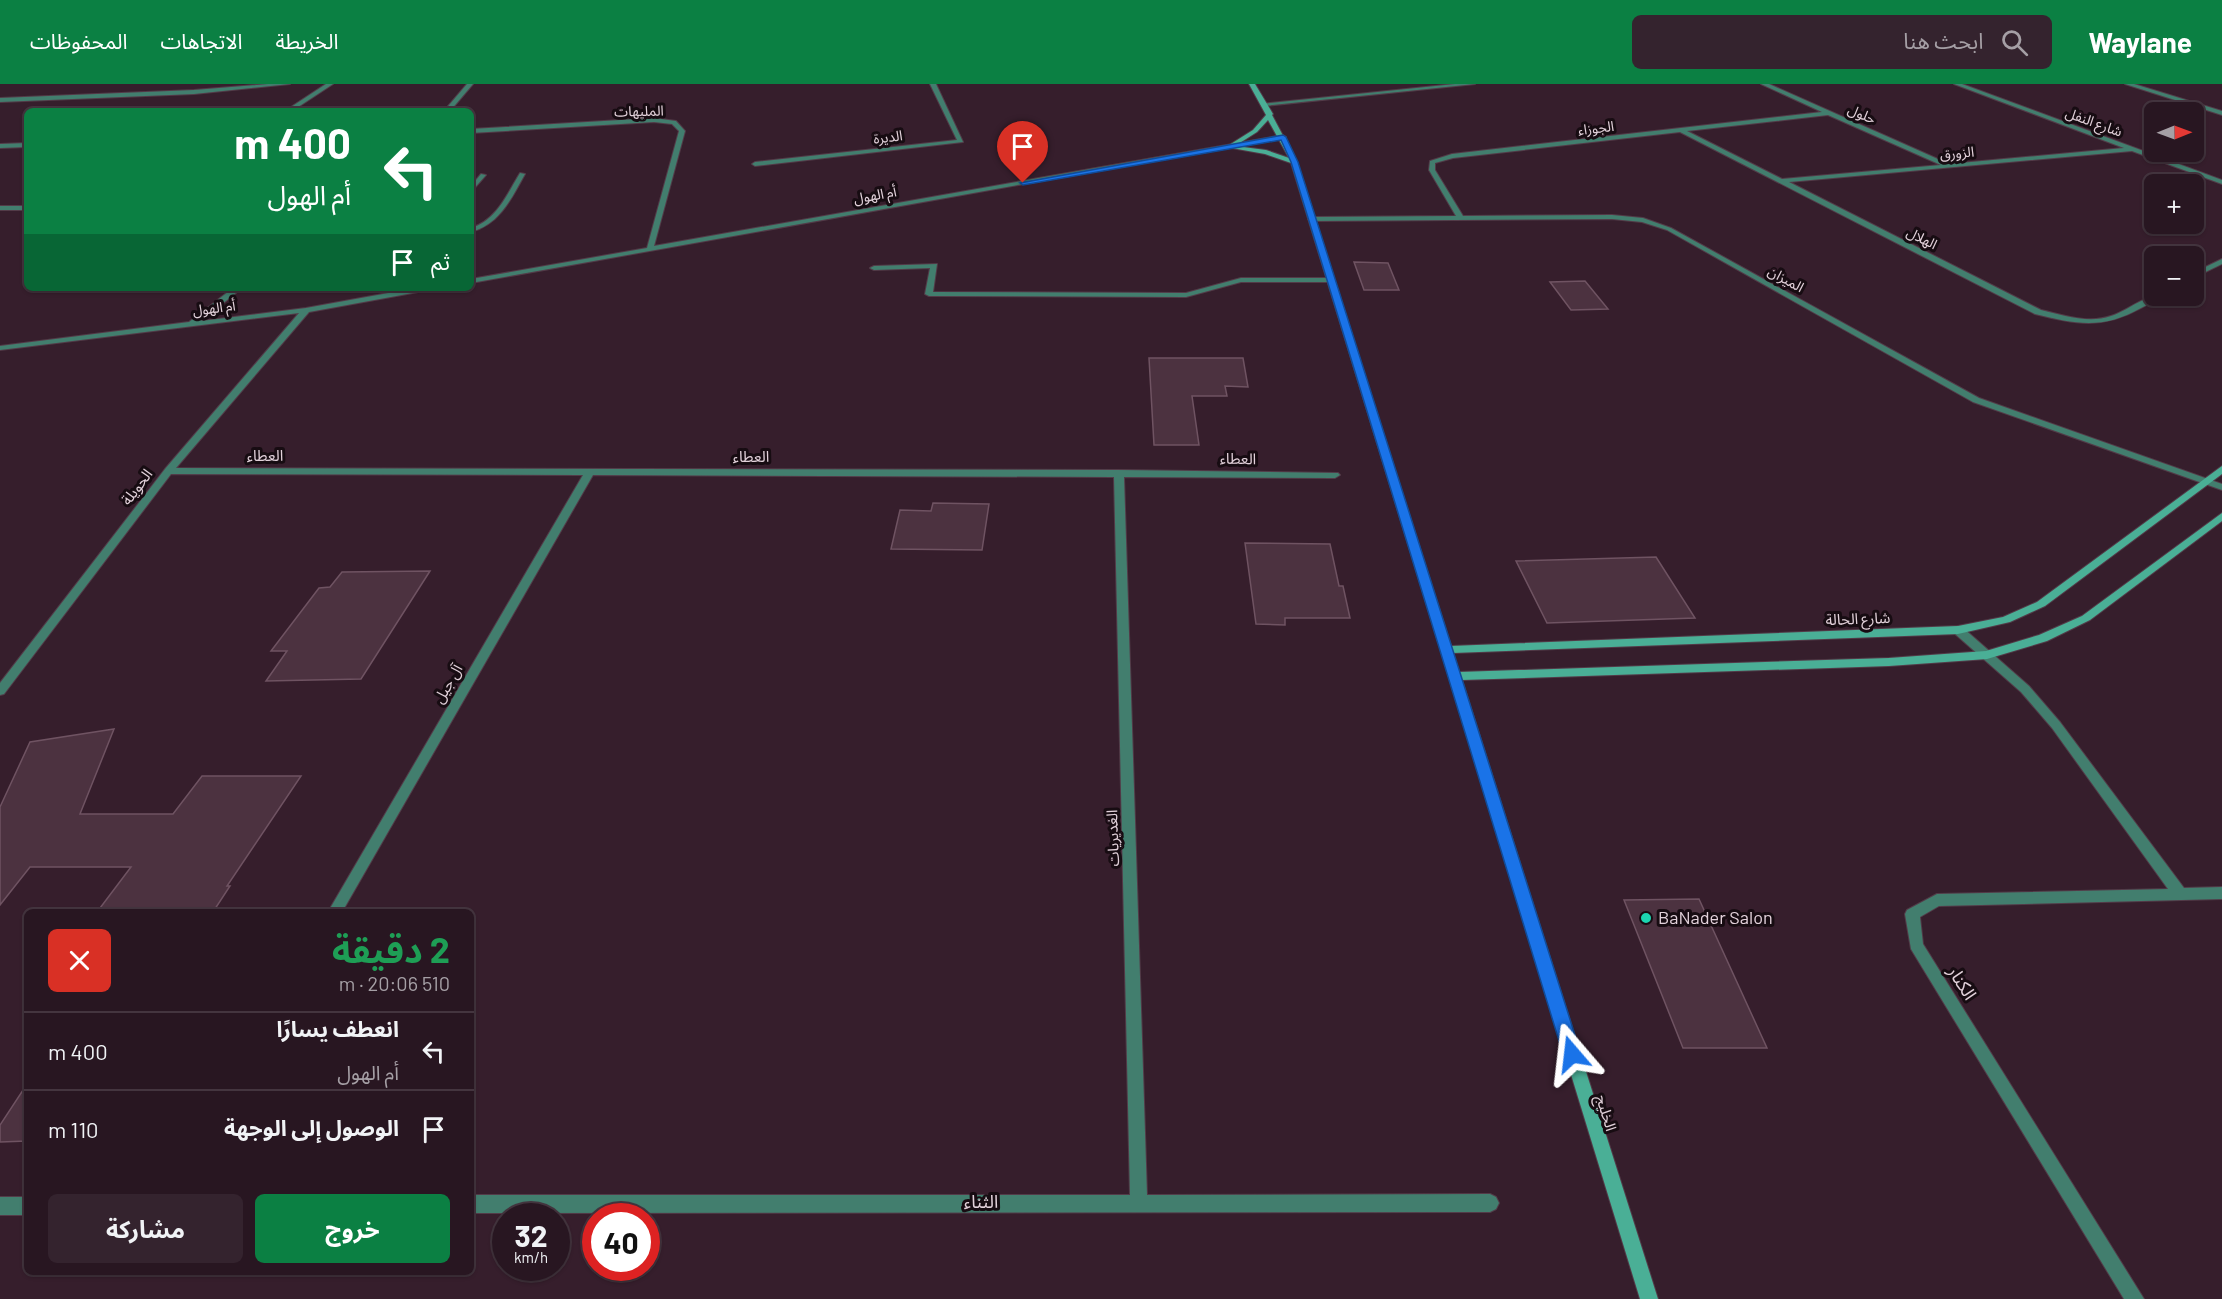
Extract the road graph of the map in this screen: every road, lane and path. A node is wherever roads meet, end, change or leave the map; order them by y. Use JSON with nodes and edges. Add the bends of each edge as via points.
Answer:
{"nodes":[{"id":1,"x":287,"y":84,"type":"edge"},
{"id":2,"x":330,"y":84,"type":"edge"},
{"id":3,"x":470,"y":84,"type":"edge"},
{"id":4,"x":481,"y":84,"type":"edge"},
{"id":5,"x":933,"y":84,"type":"edge"},
{"id":6,"x":1252,"y":84,"type":"edge"},
{"id":7,"x":1473,"y":84,"type":"edge"},
{"id":8,"x":1764,"y":84,"type":"edge"},
{"id":9,"x":1957,"y":84,"type":"edge"},
{"id":10,"x":2128,"y":84,"type":"edge"},
{"id":11,"x":0,"y":100,"type":"edge"},
{"id":12,"x":293,"y":108,"type":"edge"},
{"id":13,"x":450,"y":108,"type":"edge"},
{"id":14,"x":1267,"y":109,"type":"junction"},
{"id":15,"x":1828,"y":112,"type":"junction"},
{"id":16,"x":2222,"y":113,"type":"edge"},
{"id":17,"x":1681,"y":130,"type":"junction"},
{"id":18,"x":474,"y":131,"type":"edge"},
{"id":19,"x":1283,"y":137,"type":"junction"},
{"id":20,"x":24,"y":145,"type":"edge"},
{"id":21,"x":0,"y":146,"type":"edge"},
{"id":22,"x":1229,"y":147,"type":"junction"},
{"id":23,"x":2133,"y":149,"type":"junction"},
{"id":24,"x":1294,"y":162,"type":"junction"},
{"id":25,"x":755,"y":164,"type":"dead end"},
{"id":26,"x":1950,"y":166,"type":"junction"},
{"id":27,"x":522,"y":174,"type":"dead end"},
{"id":28,"x":483,"y":176,"type":"dead end"},
{"id":29,"x":1782,"y":181,"type":"junction"},
{"id":30,"x":2222,"y":182,"type":"edge"},
{"id":31,"x":474,"y":186,"type":"edge"},
{"id":32,"x":0,"y":208,"type":"edge"},
{"id":33,"x":24,"y":208,"type":"edge"},
{"id":34,"x":1311,"y":219,"type":"junction"},
{"id":35,"x":1461,"y":219,"type":"junction"},
{"id":36,"x":474,"y":229,"type":"edge"},
{"id":37,"x":650,"y":249,"type":"junction"},
{"id":38,"x":2222,"y":261,"type":"edge"},
{"id":39,"x":874,"y":268,"type":"dead end"},
{"id":40,"x":2204,"y":270,"type":"edge"},
{"id":41,"x":474,"y":280,"type":"edge"},
{"id":42,"x":1330,"y":280,"type":"junction"},
{"id":43,"x":234,"y":291,"type":"edge"},
{"id":44,"x":412,"y":291,"type":"edge"},
{"id":45,"x":2144,"y":303,"type":"edge"},
{"id":46,"x":306,"y":310,"type":"junction"},
{"id":47,"x":192,"y":325,"type":"junction"},
{"id":48,"x":12,"y":347,"type":"junction"},
{"id":49,"x":0,"y":348,"type":"edge"},
{"id":50,"x":0,"y":359,"type":"edge"},
{"id":51,"x":2222,"y":469,"type":"edge"},
{"id":52,"x":168,"y":471,"type":"junction"},
{"id":53,"x":590,"y":472,"type":"junction"},
{"id":54,"x":1119,"y":473,"type":"junction"},
{"id":55,"x":1335,"y":475,"type":"dead end"},
{"id":56,"x":2206,"y":482,"type":"junction"},
{"id":57,"x":2222,"y":487,"type":"edge"},
{"id":58,"x":2222,"y":516,"type":"edge"},
{"id":59,"x":1958,"y":630,"type":"junction"},
{"id":60,"x":1446,"y":650,"type":"junction"},
{"id":61,"x":1986,"y":655,"type":"junction"},
{"id":62,"x":1455,"y":676,"type":"junction"},
{"id":63,"x":0,"y":691,"type":"edge"},
{"id":64,"x":2222,"y":893,"type":"edge"},
{"id":65,"x":2180,"y":894,"type":"junction"},
{"id":66,"x":337,"y":909,"type":"edge"},
{"id":67,"x":1139,"y":1202,"type":"junction"},
{"id":68,"x":1490,"y":1203,"type":"dead end"},
{"id":69,"x":474,"y":1204,"type":"edge"},
{"id":70,"x":0,"y":1206,"type":"edge"},
{"id":71,"x":24,"y":1206,"type":"edge"},
{"id":72,"x":1648,"y":1299,"type":"edge"},
{"id":73,"x":2135,"y":1299,"type":"edge"}],
"edges":[{"from":1,"to":11,"type":"street"},
{"from":2,"to":12,"type":"street"},
{"from":3,"to":4,"type":"street"},
{"from":3,"to":13,"type":"street"},
{"from":5,"to":25,"type":"street","name":"الديرة","via":[[961,141]]},
{"from":6,"to":14,"type":"street","name":"الخليج"},
{"from":7,"to":14,"type":"street"},
{"from":8,"to":15,"type":"street","name":"حلول"},
{"from":9,"to":23,"type":"street","name":"شارع النفل"},
{"from":10,"to":16,"type":"street"},
{"from":14,"to":19,"type":"street","name":"الخليج"},
{"from":14,"to":22,"type":"street","via":[[1255,131]]},
{"from":15,"to":17,"type":"street","name":"الجوزاء"},
{"from":15,"to":26,"type":"street","name":"حلول"},
{"from":17,"to":29,"type":"street","name":"الهلال"},
{"from":17,"to":35,"type":"street","name":"الجوزاء","via":[[1452,156],[1432,162],[1432,170]]},
{"from":18,"to":37,"type":"street","name":"المليهات","via":[[674,122],[682,131]]},
{"from":19,"to":22,"type":"street","name":"أم الهول"},
{"from":19,"to":24,"type":"street","name":"الخليج"},
{"from":20,"to":21,"type":"street"},
{"from":22,"to":24,"type":"street","via":[[1266,152]]},
{"from":22,"to":37,"type":"street","name":"أم الهول"},
{"from":23,"to":26,"type":"street","name":"الزورق"},
{"from":23,"to":30,"type":"street","name":"شارع النفل"},
{"from":24,"to":34,"type":"street","name":"الخليج"},
{"from":26,"to":29,"type":"street","name":"الزورق"},
{"from":27,"to":36,"type":"street","via":[[493,221]]},
{"from":28,"to":31,"type":"street"},
{"from":29,"to":45,"type":"street","name":"الهلال","via":[[2038,312],[2074,320],[2106,320]]},
{"from":32,"to":33,"type":"street"},
{"from":34,"to":35,"type":"street","name":"الميزان"},
{"from":34,"to":42,"type":"street","name":"الخليج"},
{"from":35,"to":56,"type":"street","name":"الميزان","via":[[1612,217],[1669,229],[1976,400]]},
{"from":37,"to":41,"type":"street","name":"أم الهول"},
{"from":38,"to":40,"type":"street"},
{"from":39,"to":42,"type":"street","via":[[934,266],[929,294],[1186,295],[1240,280]]},
{"from":42,"to":60,"type":"street","name":"الخليج"},
{"from":43,"to":47,"type":"street"},
{"from":44,"to":46,"type":"street","name":"أم الهول"},
{"from":46,"to":47,"type":"street","name":"أم الهول"},
{"from":46,"to":52,"type":"street","name":"الحويلة"},
{"from":47,"to":48,"type":"street","name":"أم الهول"},
{"from":48,"to":49,"type":"street","name":"أم الهول"},
{"from":48,"to":50,"type":"street"},
{"from":51,"to":56,"type":"street","name":"شارع الحالة"},
{"from":52,"to":53,"type":"street","name":"العطاء"},
{"from":52,"to":63,"type":"street","name":"الحويلة"},
{"from":53,"to":54,"type":"street","name":"العطاء"},
{"from":53,"to":66,"type":"street","name":"آل جيل"},
{"from":54,"to":55,"type":"street","name":"العطاء"},
{"from":54,"to":67,"type":"street","name":"الغديريات"},
{"from":56,"to":57,"type":"street","name":"الميزان"},
{"from":56,"to":59,"type":"street","name":"شارع الحالة","via":[[2041,604],[2006,620]]},
{"from":58,"to":61,"type":"street","via":[[2086,618],[2043,638]]},
{"from":59,"to":60,"type":"street","name":"شارع الحالة"},
{"from":59,"to":61,"type":"street"},
{"from":60,"to":62,"type":"street","name":"الخليج"},
{"from":61,"to":62,"type":"street","via":[[1889,662]]},
{"from":61,"to":65,"type":"street","via":[[2025,689],[2056,725]]},
{"from":62,"to":72,"type":"street","name":"الخليج"},
{"from":64,"to":65,"type":"street","name":"الكنار"},
{"from":65,"to":73,"type":"street","name":"الكنار","via":[[1937,900],[1911,914],[1916,945]]},
{"from":67,"to":68,"type":"street","name":"الثناء"},
{"from":67,"to":69,"type":"street","name":"الثناء"},
{"from":70,"to":71,"type":"street"}]}
